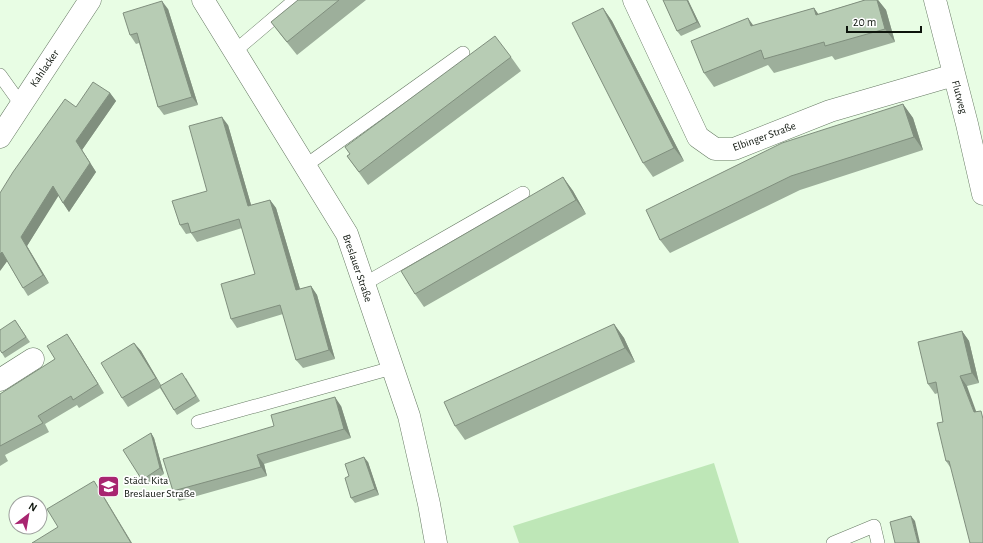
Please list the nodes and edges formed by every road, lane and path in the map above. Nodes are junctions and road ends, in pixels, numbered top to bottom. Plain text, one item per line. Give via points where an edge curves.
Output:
1 (90, 0) edge
2 (203, 0) edge
3 (295, 0) edge
4 (634, 0) edge
5 (935, 0) edge
6 (235, 51) junction
7 (462, 53) dead end
8 (0, 75) edge
9 (954, 75) junction
10 (20, 103) junction
11 (0, 137) edge
12 (305, 166) junction
13 (523, 193) dead end
14 (983, 194) edge
15 (364, 284) junction
16 (33, 359) dead end
17 (392, 368) junction
18 (0, 380) edge
19 (198, 422) dead end
20 (436, 543) edge
21 (833, 543) edge
22 (878, 543) edge

1 - 10 street, Kahlacker
2 - 6 street, Breslauer Straße
3 - 6 lane
4 - 9 street, Elbinger Straße via 698,137 715,149 734,149 830,111
5 - 9 street, Flutweg
6 - 12 street, Breslauer Straße
7 - 12 lane
8 - 10 lane
9 - 14 street, Flutweg
10 - 11 street, Kahlacker
12 - 15 street, Breslauer Straße via 347,234
13 - 15 lane
15 - 17 street, Breslauer Straße
16 - 18 street
17 - 19 lane
17 - 20 street, Breslauer Straße via 409,416
21 - 22 lane via 874,526

